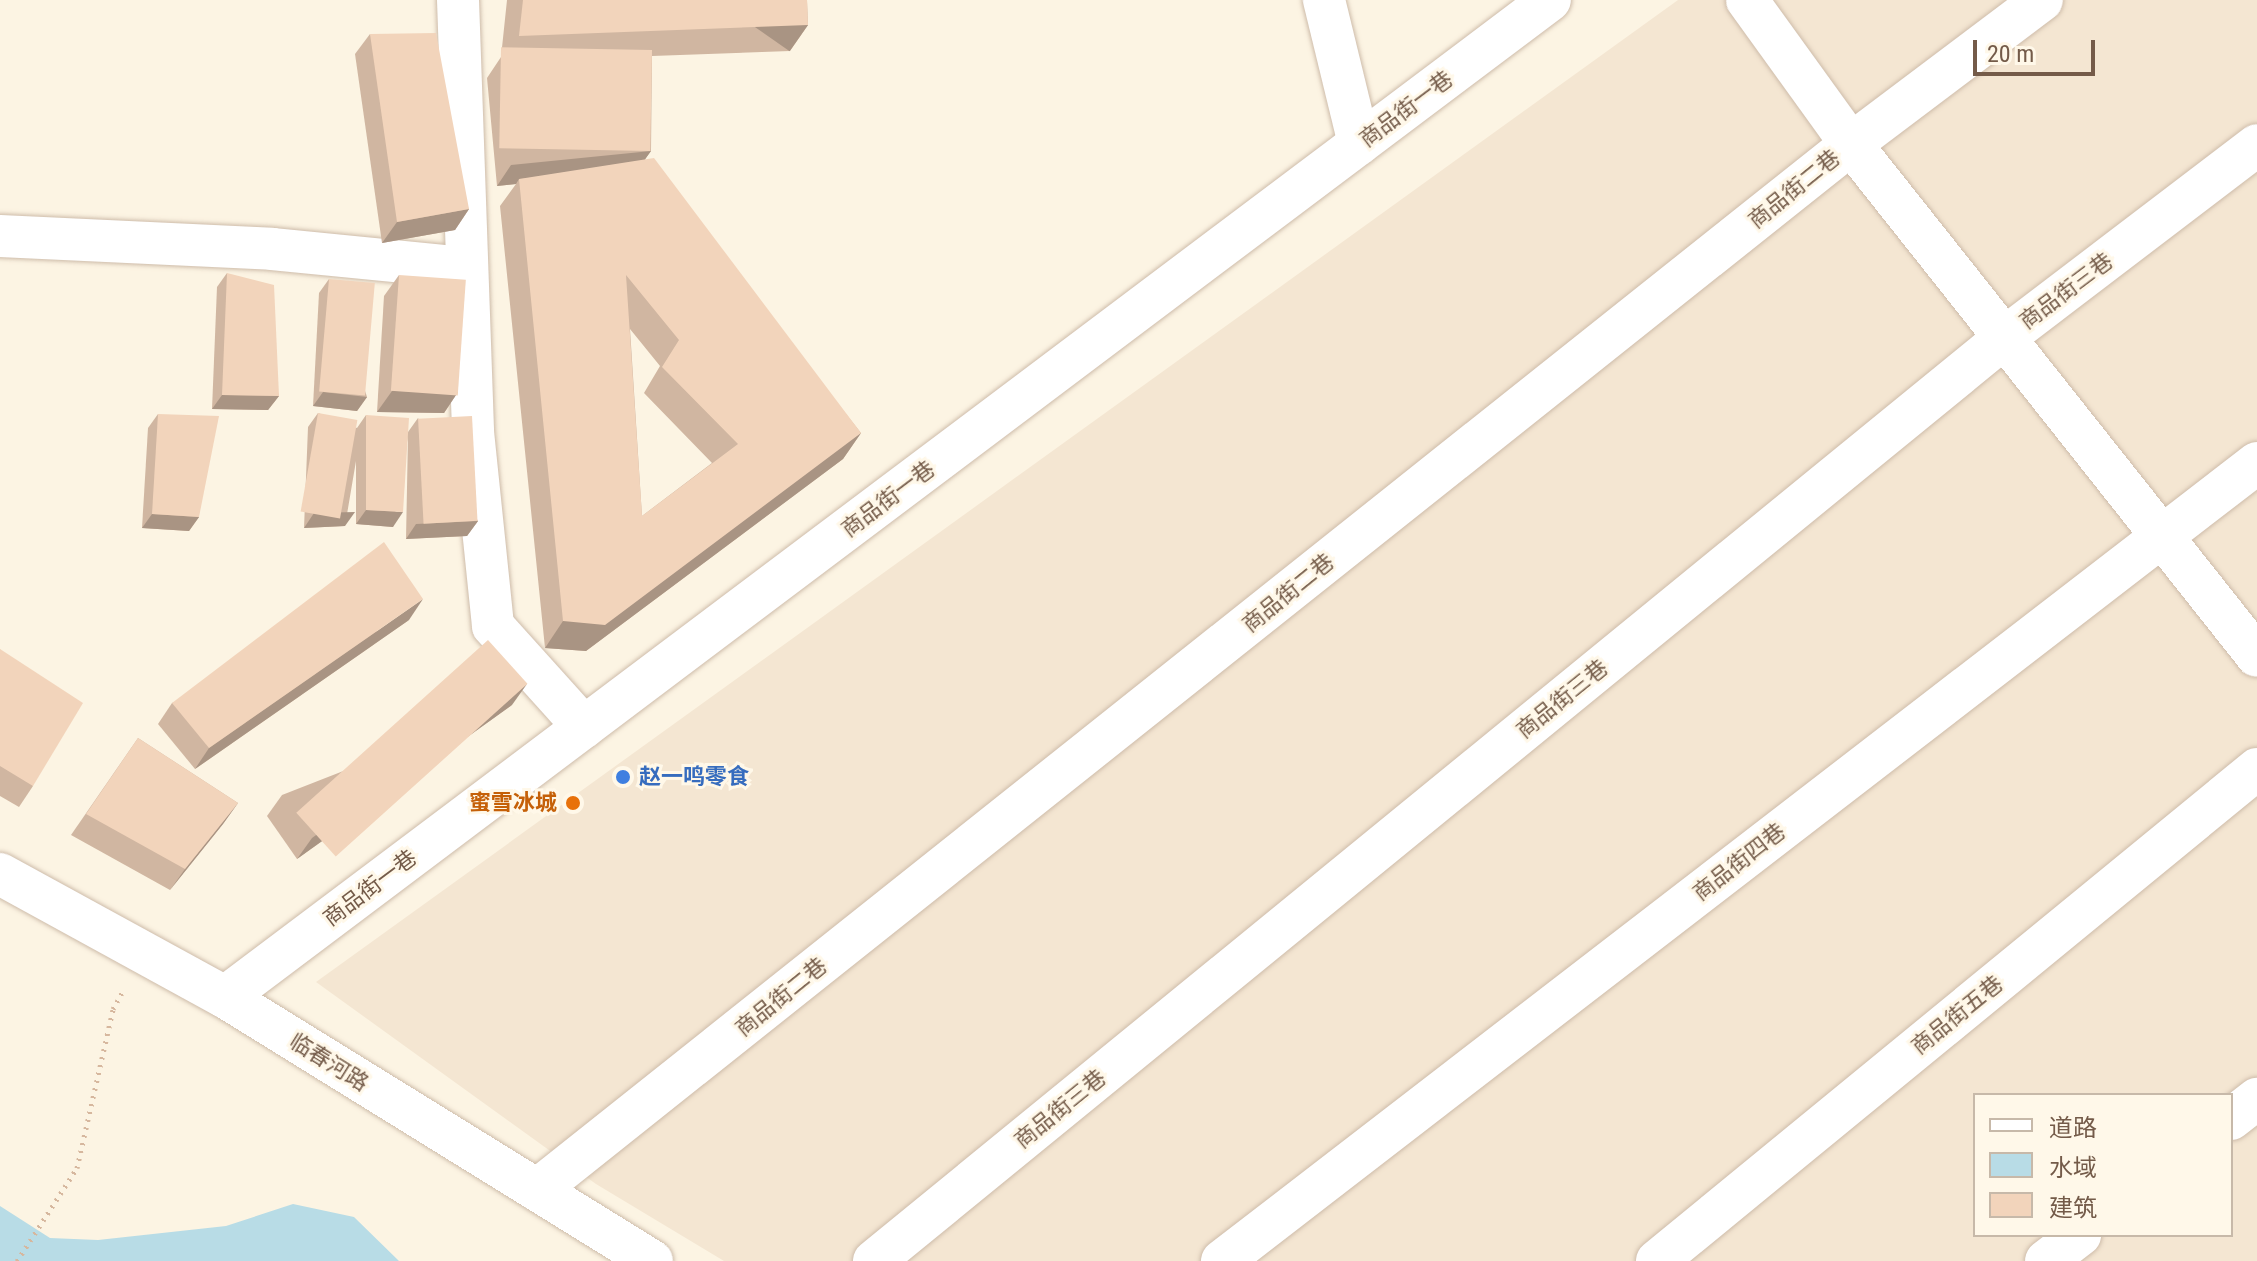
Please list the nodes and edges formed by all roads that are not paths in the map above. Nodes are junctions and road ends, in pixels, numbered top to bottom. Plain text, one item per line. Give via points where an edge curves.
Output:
1 (458, 0) edge
2 (1324, 0) edge
3 (1550, 0) edge
4 (1747, 0) edge
5 (2042, 0) edge
6 (1359, 144) junction
7 (1851, 144) junction
8 (2257, 145) edge
9 (0, 236) edge
10 (466, 268) junction
11 (2004, 338) junction
12 (2257, 463) edge
13 (2162, 536) junction
14 (2257, 656) edge
15 (584, 727) junction
16 (2257, 769) edge
17 (0, 874) edge
18 (225, 997) junction
19 (2257, 1099) edge
20 (2233, 1117) edge
21 (537, 1190) junction
22 (2077, 1237) edge
23 (652, 1261) edge
24 (874, 1261) edge
25 (1222, 1261) edge
26 (1657, 1261) edge
27 (2046, 1261) edge

1 - 10 street
2 - 6 street
3 - 6 street, 商品街一巷
4 - 7 street
5 - 7 street, 商品街二巷
6 - 15 street, 商品街一巷
7 - 11 street
7 - 21 street, 商品街二巷
8 - 11 street, 商品街三巷
9 - 10 street via 272,249
10 - 15 street via 473,432 493,626
11 - 13 street
11 - 24 street, 商品街三巷
12 - 13 street, 商品街四巷
13 - 14 street
13 - 25 street, 商品街四巷
15 - 18 street, 商品街一巷
16 - 26 street, 商品街五巷
17 - 18 street, 临春河路
18 - 21 street, 临春河路
19 - 20 street
21 - 23 street, 临春河路
22 - 27 street

